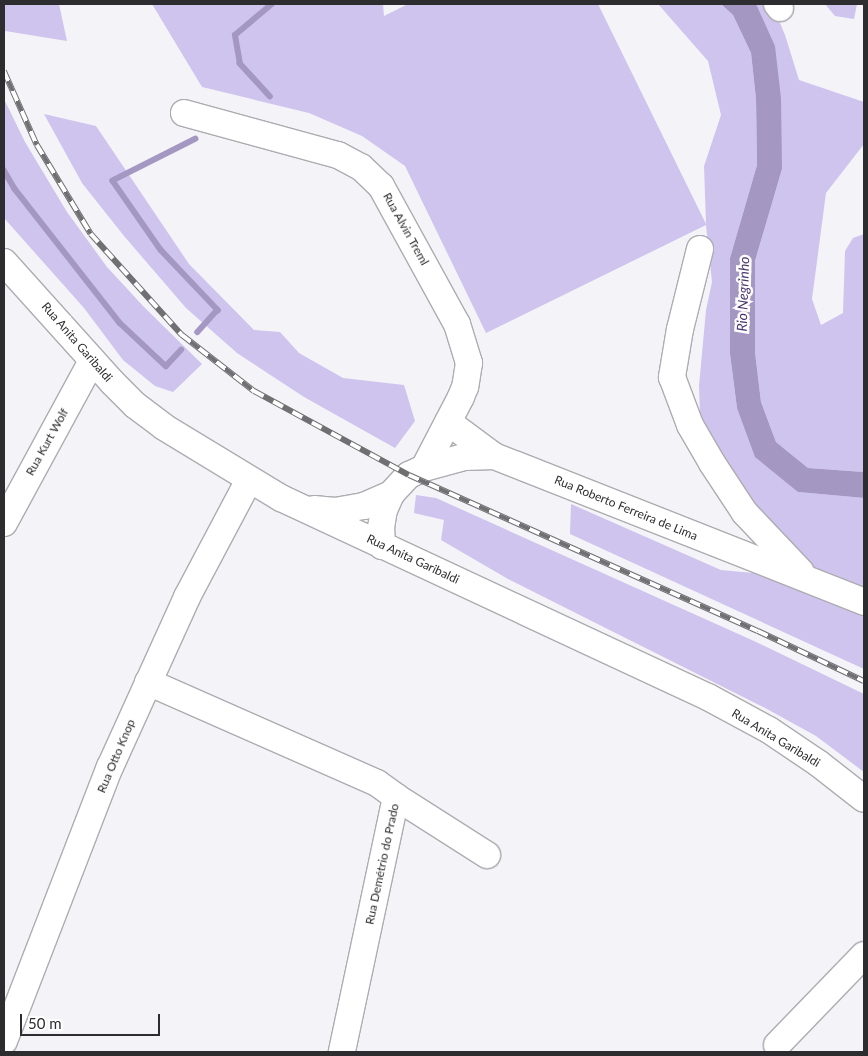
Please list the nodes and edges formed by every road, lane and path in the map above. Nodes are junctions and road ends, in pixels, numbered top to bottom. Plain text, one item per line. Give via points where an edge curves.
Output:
1 (184, 113) dead end
2 (700, 249) dead end
3 (4, 262) edge
4 (92, 361) junction
5 (448, 422) junction
6 (494, 456) junction
7 (424, 468) junction
8 (249, 480) junction
9 (391, 494) junction
10 (306, 509) junction
11 (4, 523) edge
12 (382, 546) junction
13 (808, 580) junction
14 (864, 602) edge
15 (148, 682) junction
16 (396, 797) junction
17 (864, 799) edge
18 (487, 855) dead end
19 (864, 955) edge
20 (4, 1041) edge
21 (777, 1045) dead end
22 (342, 1052) edge

1 - 5 street, Rua Alvin Treml via 338,155 361,167 381,186 462,336 469,363 465,387
2 - 13 street via 672,377 690,425 745,513
3 - 4 street, Rua Anita Garibaldi
4 - 8 street, Rua Anita Garibaldi via 135,404 164,427
4 - 11 street, Rua Kurt Wolf
5 - 6 street
5 - 7 street, Rua Alvin Treml
6 - 7 street, Rua Roberto Ferreira de Lima via 464,457
6 - 13 street, Rua Roberto Ferreira de Lima
7 - 9 street, Rua Roberto Ferreira de Lima via 409,475
8 - 10 street, Rua Anita Garibaldi
8 - 15 street, Rua Otto Knop via 187,597
9 - 10 street, Rua Roberto Ferreira de Lima via 364,506 335,511
9 - 12 street, Rua Roberto Ferreira de Lima via 384,510
10 - 12 street, Rua Anita Garibaldi
12 - 17 street, Rua Anita Garibaldi via 708,697 786,741
13 - 14 street, Rua Roberto Ferreira de Lima
15 - 16 street, Rua Demétrio do Prado via 377,783
15 - 20 street, Rua Otto Knop via 88,823
16 - 18 street
16 - 22 street, Rua Demétrio do Prado
19 - 21 street

